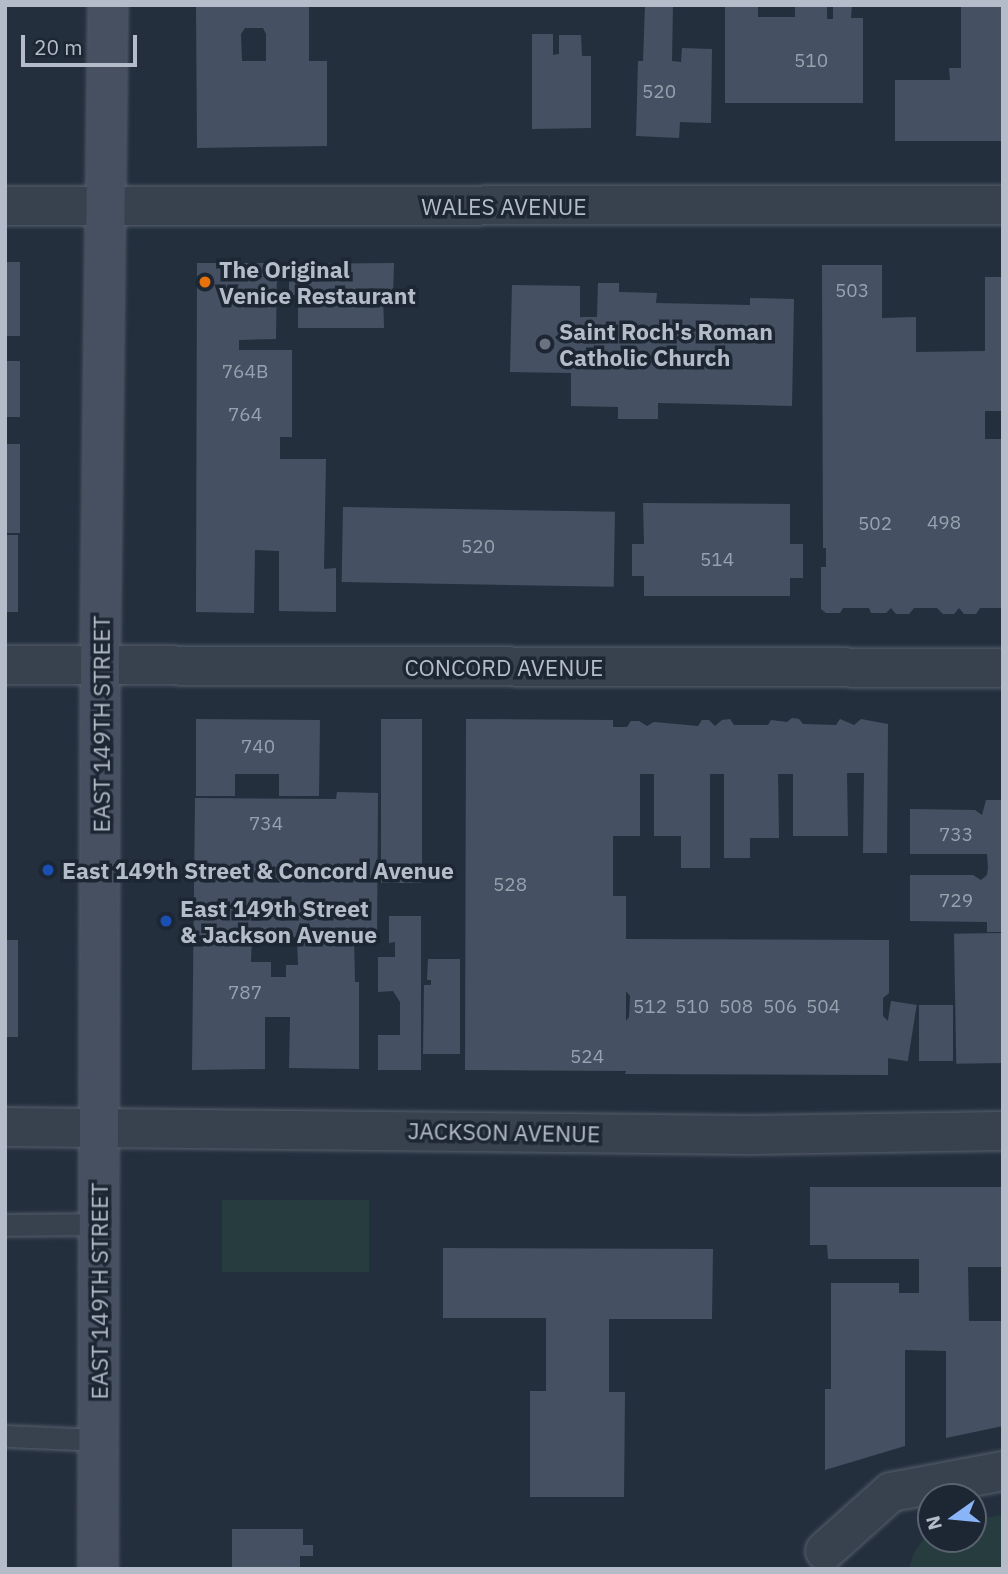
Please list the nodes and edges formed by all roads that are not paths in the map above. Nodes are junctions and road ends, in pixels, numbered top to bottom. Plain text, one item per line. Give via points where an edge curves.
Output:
1 (108, 5) edge
2 (1003, 205) edge
3 (5, 206) edge
4 (106, 207) junction
5 (5, 665) edge
6 (100, 666) junction
7 (1003, 668) edge
8 (5, 1127) edge
9 (99, 1128) junction
10 (1003, 1131) edge
11 (99, 1224) junction
12 (5, 1225) edge
13 (5, 1436) edge
14 (99, 1440) junction
15 (1003, 1471) edge
16 (825, 1551) dead end
17 (98, 1569) edge

1 - 4 main road, EAST 149TH STREET
2 - 4 street, WALES AVENUE
3 - 4 street, WALES AVENUE
4 - 6 main road, EAST 149TH STREET
5 - 6 street, CONCORD AVENUE
6 - 7 street, CONCORD AVENUE
6 - 9 main road, EAST 149TH STREET
8 - 9 street, JACKSON AVENUE
9 - 10 street, JACKSON AVENUE via 750,1135
9 - 11 main road, EAST 149TH STREET
11 - 12 lane
11 - 14 main road, EAST 149TH STREET
13 - 14 lane
14 - 17 main road, EAST 149TH STREET
15 - 16 street via 891,1492

